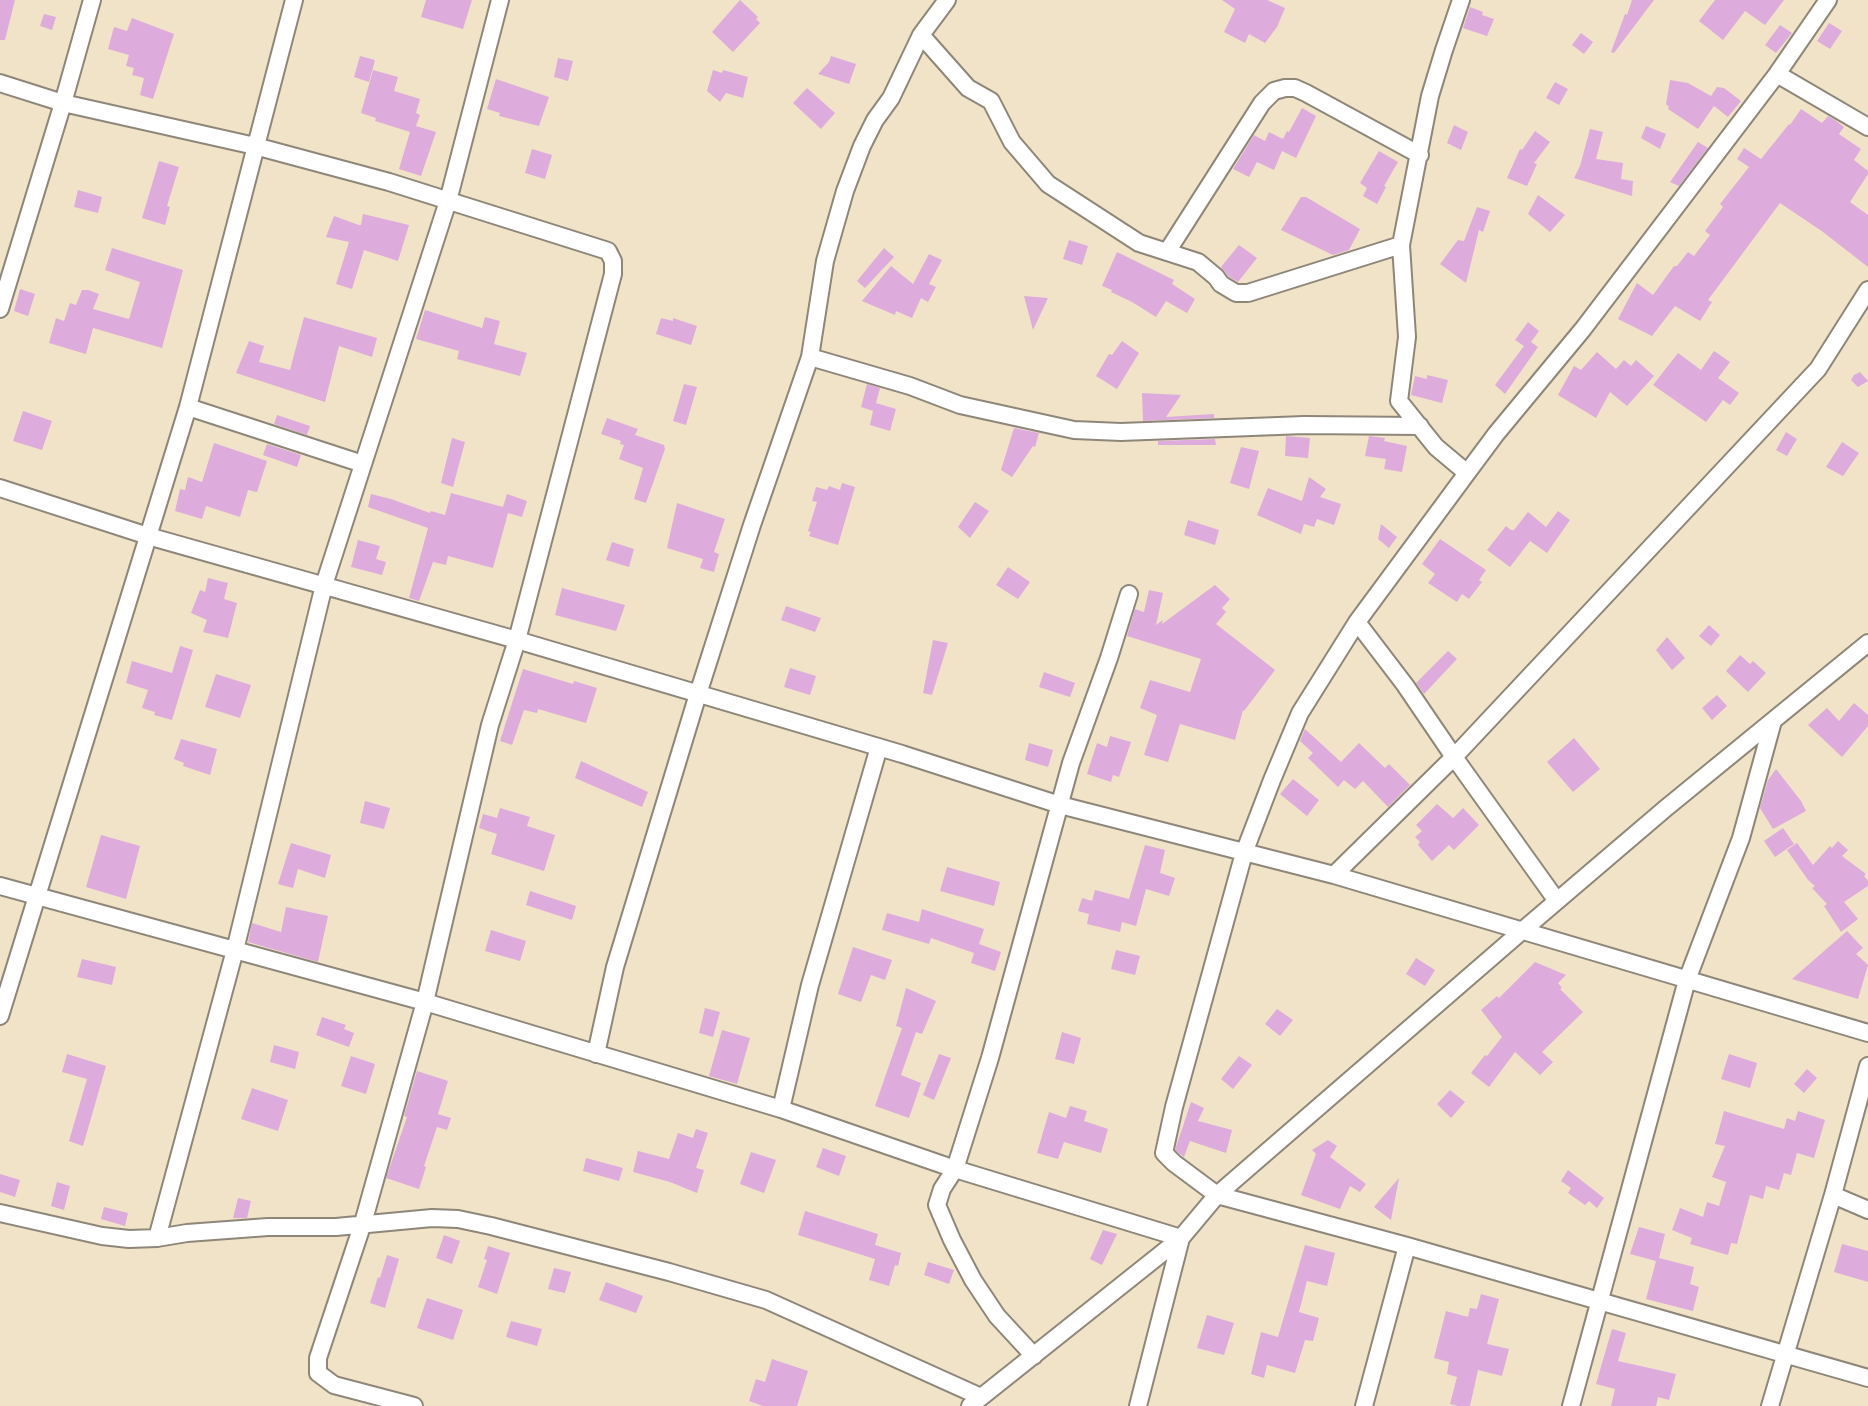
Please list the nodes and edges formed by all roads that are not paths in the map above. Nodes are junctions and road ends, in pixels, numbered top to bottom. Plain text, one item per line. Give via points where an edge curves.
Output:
1 (92, 0) edge
2 (294, 0) edge
3 (500, 0) edge
4 (947, 0) edge
5 (1461, 0) edge
6 (1828, 0) edge
7 (921, 35) junction
8 (1777, 74) junction
9 (0, 83) edge
10 (63, 103) junction
11 (1868, 127) edge
12 (255, 146) junction
13 (1420, 155) junction
14 (448, 201) junction
15 (1401, 245) junction
16 (1167, 252) junction
17 (1868, 290) edge
18 (0, 309) edge
19 (810, 357) junction
20 (188, 407) junction
21 (1420, 426) junction
22 (363, 464) junction
23 (1467, 473) junction
24 (0, 488) edge
25 (148, 536) junction
26 (324, 585) junction
27 (1129, 594) dead end
28 (1358, 622) junction
29 (517, 640) junction
30 (1868, 644) edge
31 (698, 694) junction
32 (1773, 721) junction
33 (879, 747) junction
34 (1454, 757) junction
35 (1060, 805) junction
36 (1244, 854) junction
37 (1334, 875) junction
38 (0, 886) edge
39 (38, 896) junction
40 (1557, 901) junction
41 (1523, 930) junction
42 (236, 950) junction
43 (1687, 980) junction
44 (425, 1002) junction
45 (0, 1016) edge
46 (1868, 1033) edge
47 (596, 1054) junction
48 (1868, 1066) edge
49 (781, 1109) junction
50 (955, 1169) junction
51 (1218, 1195) junction
52 (1833, 1196) junction
53 (1868, 1210) edge
54 (0, 1213) edge
55 (363, 1223) junction
56 (157, 1238) junction
57 (1181, 1238) junction
58 (1407, 1246) junction
59 (1598, 1302) junction
60 (1034, 1356) junction
61 (1784, 1356) junction
62 (1868, 1378) edge
63 (976, 1401) edge
64 (414, 1406) edge
65 (1138, 1406) edge
66 (1364, 1406) edge
67 (1571, 1406) edge
68 (1770, 1406) edge

1 - 10 street
2 - 12 street
3 - 14 street
4 - 7 street
5 - 13 street via 1430,96
6 - 8 street
7 - 16 street via 968,88 991,101 1012,141 1047,184 1139,243
7 - 19 street via 891,98 862,146 845,191 825,261
8 - 11 street
8 - 23 street via 1583,329
9 - 10 street
10 - 12 street
10 - 18 street
12 - 14 street
12 - 20 street
13 - 15 street
13 - 16 street via 1295,88 1274,91 1262,103
14 - 22 street
14 - 29 street via 608,251 613,261 613,274
15 - 16 street via 1236,293 1198,262
15 - 21 street via 1407,337 1398,401
17 - 34 street via 1818,369
19 - 21 street via 892,380 960,405 1074,430
19 - 31 street
20 - 22 street
20 - 25 street
21 - 23 street via 1436,447
22 - 26 street
23 - 28 street
24 - 25 street
25 - 26 street
25 - 39 street
26 - 29 street
26 - 42 street
27 - 35 street
28 - 34 street
28 - 36 street via 1300,713
29 - 31 street
29 - 44 street via 490,725
30 - 32 street
31 - 33 street
31 - 47 street via 615,967
32 - 40 street
32 - 43 street via 1741,838
33 - 35 street
33 - 49 street via 810,985
34 - 37 street
34 - 40 street
35 - 36 street
35 - 50 street
36 - 37 street
36 - 51 street via 1164,1143 1164,1153 1174,1163
37 - 41 street
38 - 39 street
39 - 42 street
39 - 45 street
40 - 41 street
41 - 43 street
41 - 51 street
42 - 44 street
42 - 56 street
43 - 46 street
43 - 59 street
44 - 47 street
44 - 55 street
47 - 49 street
48 - 52 street
49 - 50 street
50 - 57 street
50 - 60 street via 937,1205 973,1280 997,1316
51 - 57 street
51 - 58 street
52 - 53 street
52 - 61 street
54 - 56 street via 102,1236
55 - 56 street
55 - 63 street via 458,1219 710,1283 766,1300
55 - 64 street via 318,1358 318,1373 334,1385
57 - 60 street
57 - 65 street
58 - 59 street
58 - 66 street
59 - 61 street
59 - 67 street
60 - 63 street
61 - 62 street
61 - 68 street

